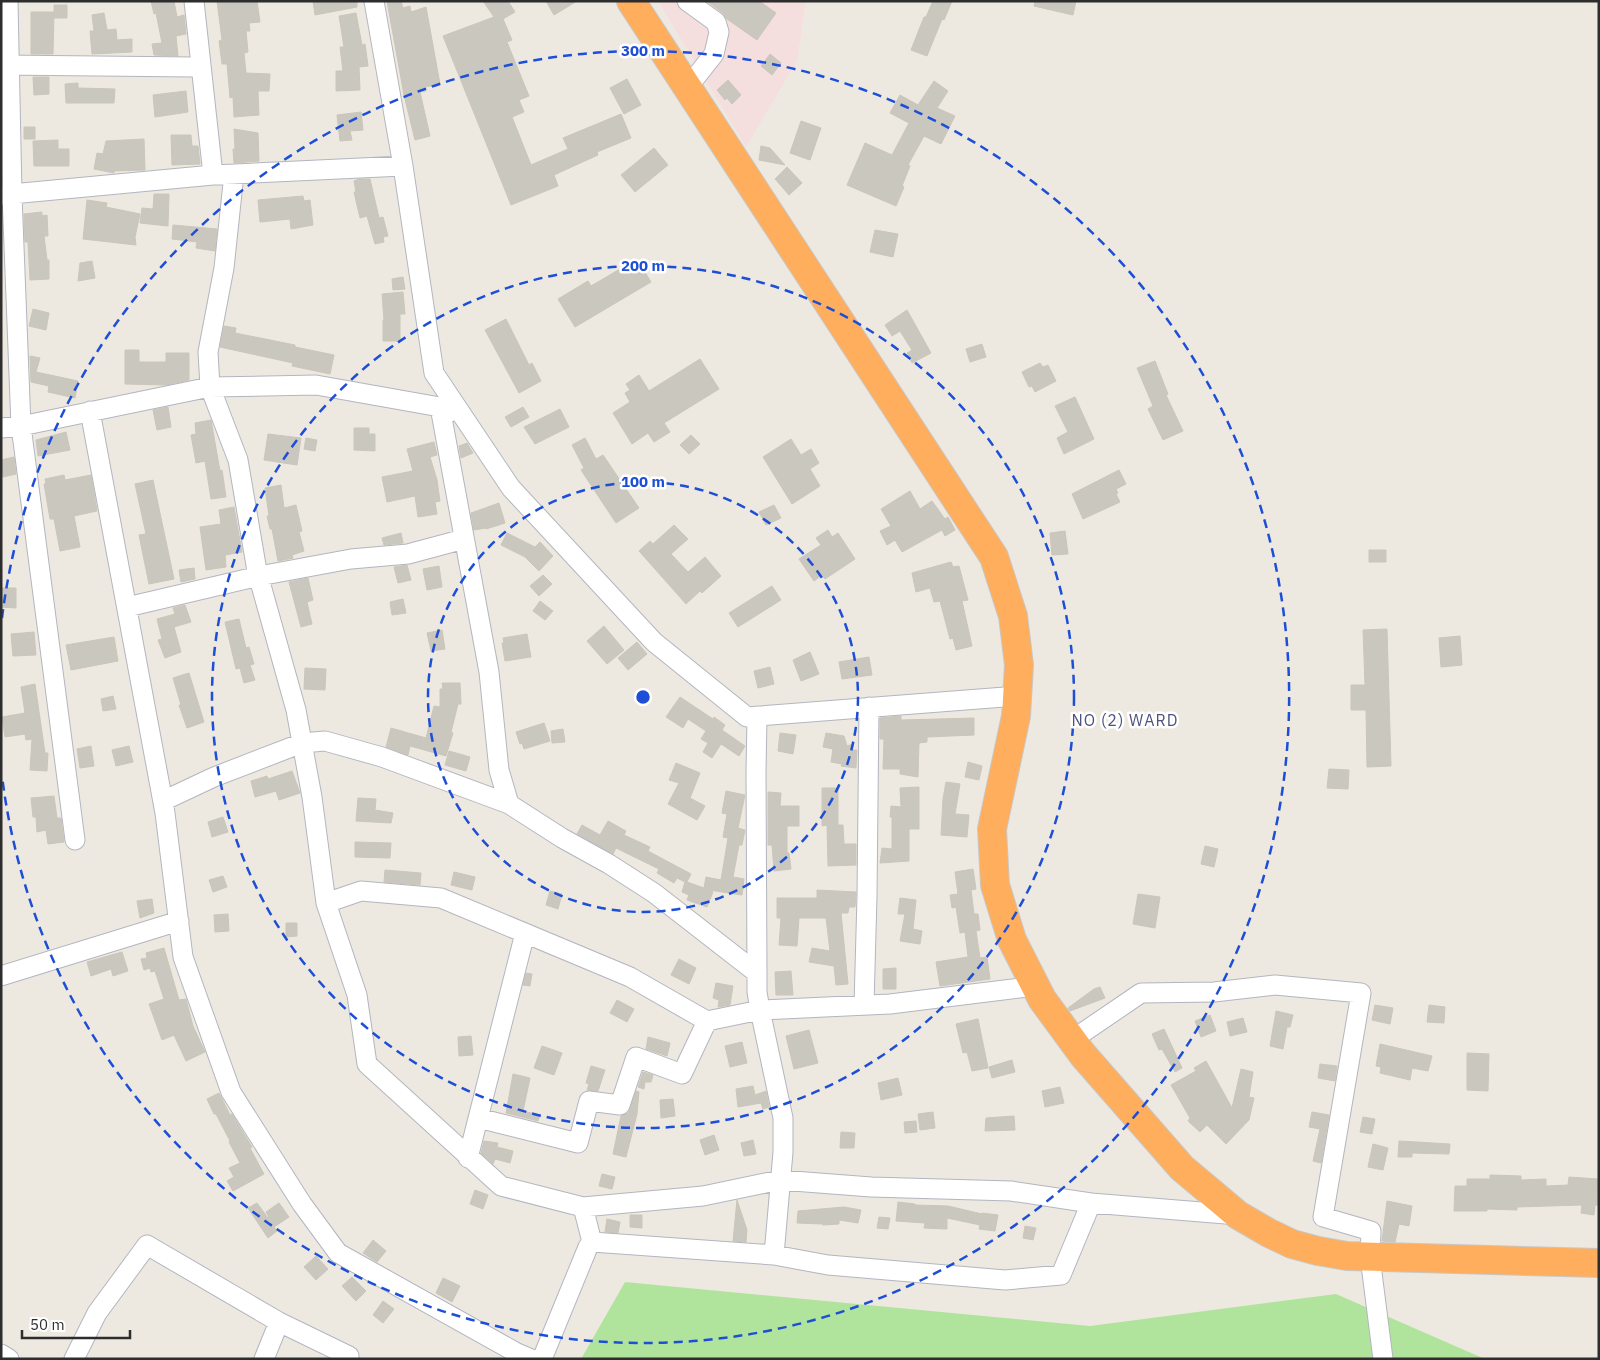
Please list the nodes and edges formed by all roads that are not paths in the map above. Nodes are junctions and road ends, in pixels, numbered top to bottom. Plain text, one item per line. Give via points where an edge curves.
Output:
1 (8, 1) edge
2 (194, 1) edge
3 (374, 1) edge
4 (687, 1) edge
5 (632, 2) edge
6 (6, 65) edge
7 (193, 67) dead end
8 (688, 88) junction
9 (403, 166) junction
10 (234, 174) junction
11 (213, 175) junction
12 (7, 195) edge
13 (210, 387) junction
14 (440, 407) junction
15 (90, 412) junction
16 (464, 418) junction
17 (21, 426) junction
18 (1, 428) edge
19 (464, 539) junction
20 (259, 576) junction
21 (127, 607) junction
22 (1018, 696) junction
23 (869, 707) junction
24 (757, 716) junction
25 (302, 743) junction
26 (162, 801) junction
27 (509, 804) junction
28 (75, 840) dead end
29 (326, 903) junction
30 (179, 921) junction
31 (525, 933) junction
32 (757, 972) junction
33 (1, 976) edge
34 (1036, 986) junction
35 (864, 1005) junction
36 (760, 1010) junction
37 (707, 1021) junction
38 (1072, 1040) junction
39 (478, 1118) junction
40 (468, 1158) junction
41 (780, 1180) junction
42 (1091, 1203) junction
43 (583, 1207) junction
44 (1238, 1215) junction
45 (592, 1242) junction
46 (774, 1255) junction
47 (1370, 1257) junction
48 (1599, 1263) edge
49 (279, 1322) junction
50 (1, 1354) edge
51 (9, 1359) edge
52 (74, 1359) edge
53 (264, 1359) edge
54 (348, 1359) edge
55 (531, 1359) edge
56 (542, 1359) edge
57 (1383, 1359) edge

1 - 6 street
2 - 11 street
3 - 9 street
4 - 8 street via 716,22 719,32 714,54
5 - 8 highway
6 - 7 street
6 - 12 street
8 - 22 highway via 994,557 1013,616 1019,665
9 - 10 street
9 - 16 street via 434,373
10 - 11 street
10 - 13 street via 224,268 208,352
11 - 12 street
12 - 17 street
13 - 14 street via 316,385
13 - 15 street
13 - 20 street via 238,460
14 - 16 street
14 - 19 street
15 - 17 street
15 - 21 street
16 - 24 street via 511,488 654,642 747,717
17 - 18 street
17 - 28 street
19 - 20 street via 408,554 351,559
19 - 27 street via 489,672 499,770
20 - 21 street
20 - 25 street
21 - 26 street
22 - 23 street
22 - 34 highway via 992,829 995,885 1012,940
23 - 24 street
23 - 35 street
24 - 32 street
25 - 26 street
25 - 27 street via 325,741 363,752
25 - 29 street
26 - 30 street
27 - 32 street via 654,893
29 - 31 street via 361,891 441,898
29 - 40 street via 356,995 367,1064
30 - 33 street
30 - 55 street via 184,957 231,1092 302,1204 338,1253
31 - 37 street via 630,977
31 - 39 street
32 - 36 street
34 - 35 street
34 - 38 highway
35 - 36 street
36 - 37 street
36 - 41 street via 784,1118
37 - 39 street via 682,1074 636,1057 620,1105 589,1100 578,1143
38 - 44 highway via 1182,1168
38 - 47 street via 1141,993 1214,992 1275,985 1361,993 1323,1217 1370,1230
39 - 40 street
40 - 43 street via 501,1186
41 - 42 street via 871,1187 1011,1191
41 - 43 street via 703,1196
41 - 46 street
42 - 44 street
42 - 46 street via 1061,1275 1005,1280 828,1265
43 - 45 street
44 - 47 highway via 1292,1244 1347,1256
45 - 46 street
45 - 56 street
47 - 48 highway
47 - 57 street
49 - 52 street via 147,1245 97,1313
49 - 53 street
49 - 54 street via 349,1356
50 - 51 street

